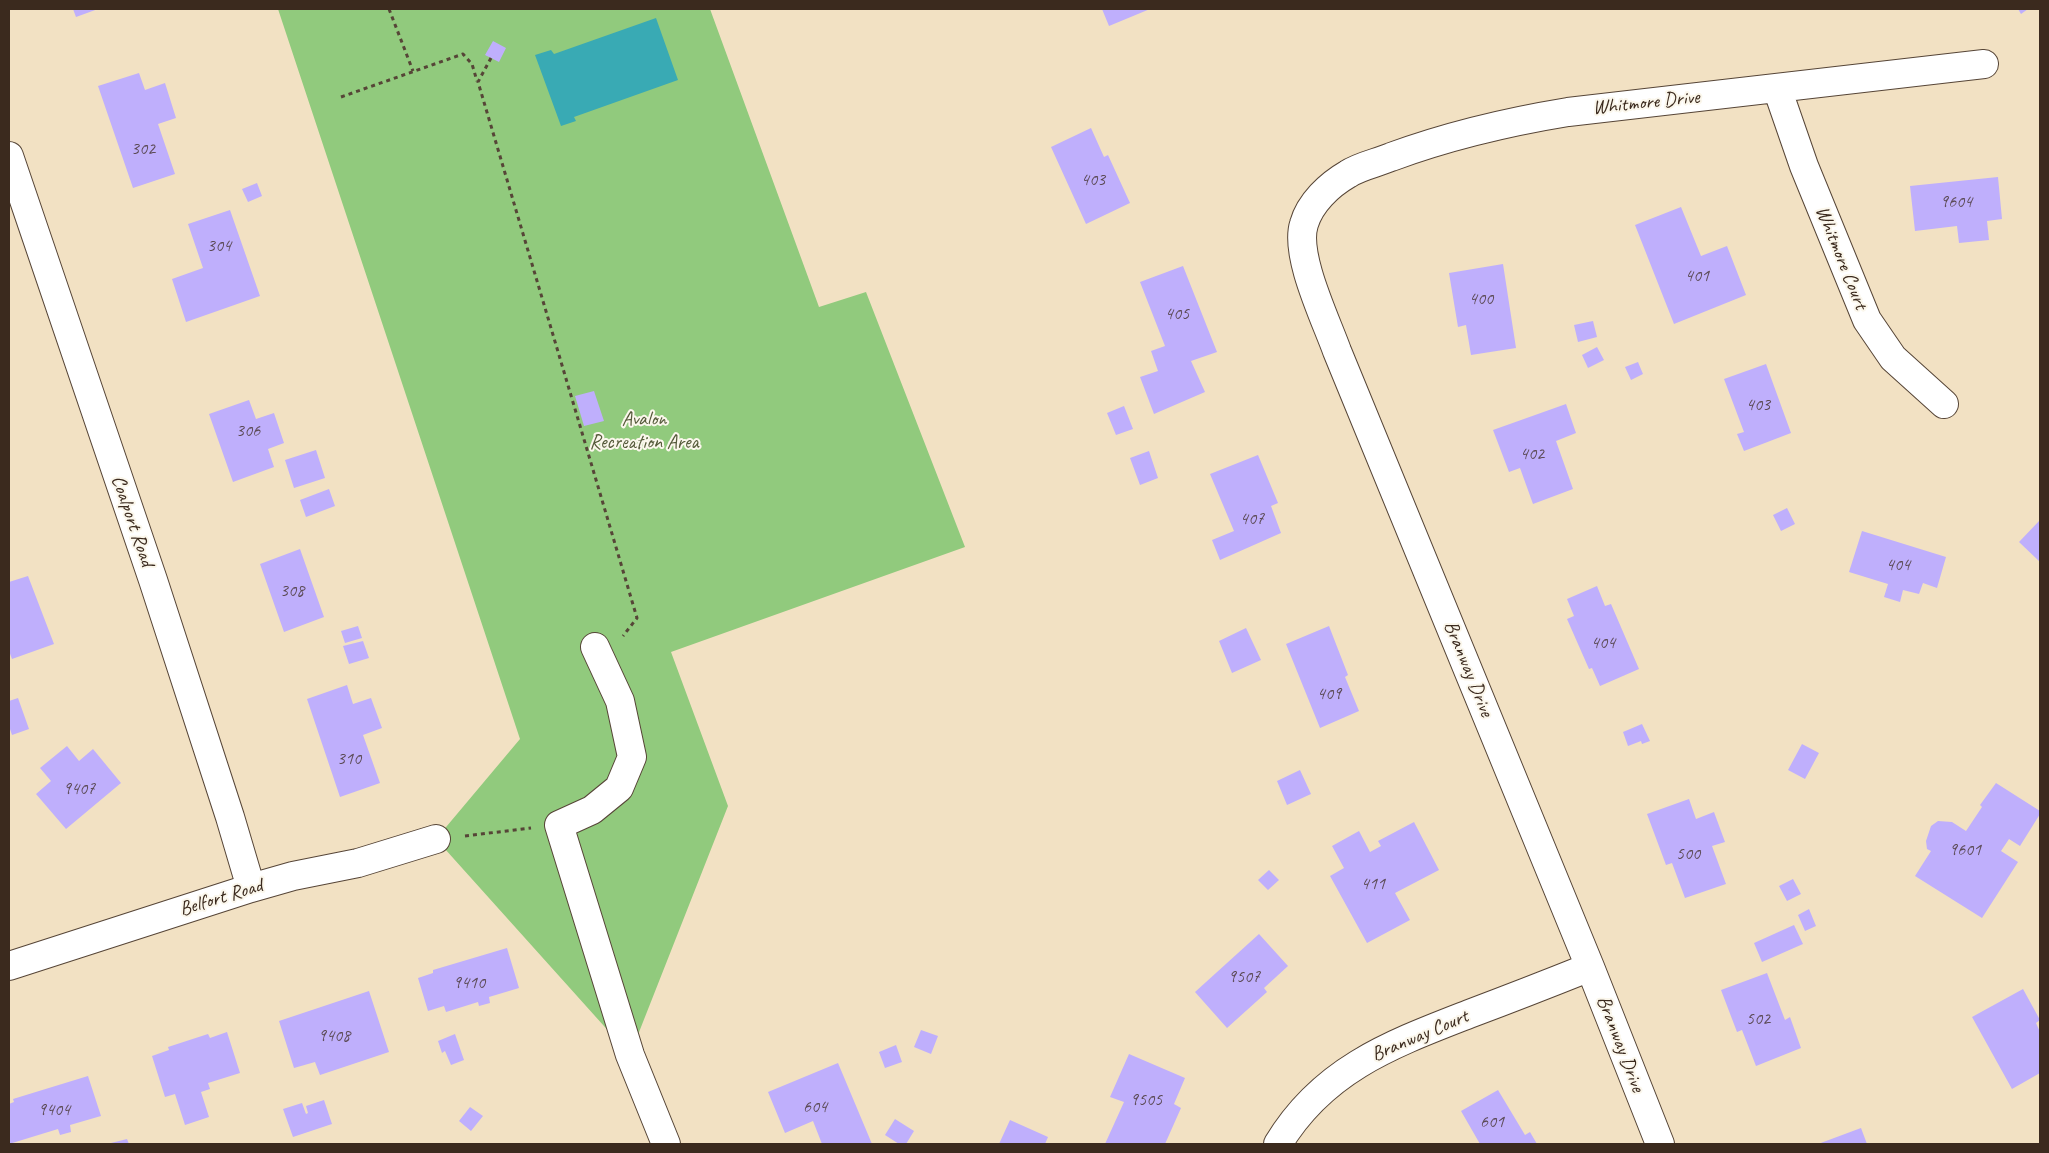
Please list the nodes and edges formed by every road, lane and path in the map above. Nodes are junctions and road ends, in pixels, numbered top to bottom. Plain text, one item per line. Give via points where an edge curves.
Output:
1 (389, 9) edge
2 (491, 58) dead end
3 (1984, 64) dead end
4 (413, 71) junction
5 (478, 82) junction
6 (1777, 88) junction
7 (341, 97) dead end
8 (9, 156) edge
9 (1322, 194) joint
10 (1944, 404) dead end
11 (607, 644) joint
12 (559, 825) junction
13 (436, 839) joint
14 (251, 888) junction
15 (9, 966) edge
16 (1590, 967) junction
17 (666, 1144) edge
18 (1278, 1144) edge
19 (1660, 1144) edge

1 - 4 path
2 - 5 path
3 - 6 street, Whitmore Drive
4 - 5 path via 463,54 472,64
4 - 7 path
5 - 11 path via 637,618
6 - 9 street, Whitmore Drive via 1516,120 1427,144 1348,173
6 - 10 street, Whitmore Court via 1804,166 1866,320 1893,358
8 - 14 street, Coalport Road via 156,590
9 - 16 street, Branway Drive via 1312,205 1303,225 1301,252 1338,351
11 - 12 street via 632,757 619,788 592,810
12 - 13 path
12 - 17 street via 630,1055
13 - 14 street, Belfort Road via 358,863
14 - 15 street, Belfort Road
16 - 18 street, Branway Court via 1390,1045 1361,1061 1326,1087 1291,1124
16 - 19 street, Branway Drive

